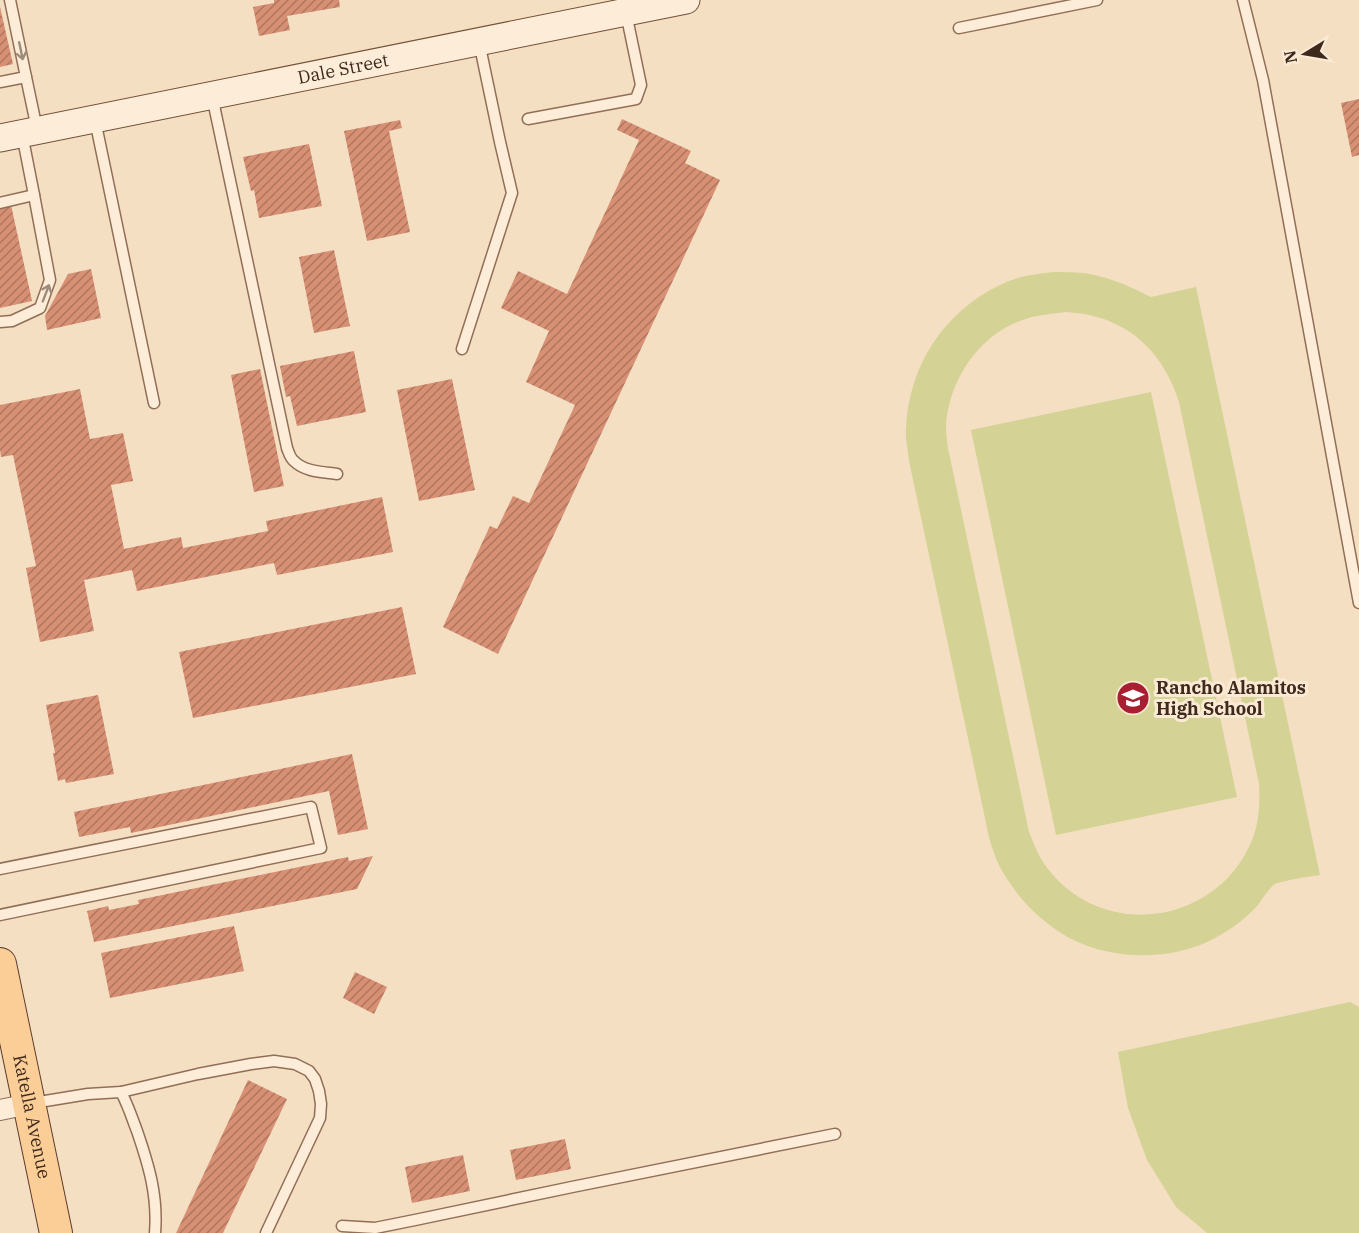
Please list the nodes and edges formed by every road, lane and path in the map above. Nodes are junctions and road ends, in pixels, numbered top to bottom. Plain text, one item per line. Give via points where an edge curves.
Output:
1 (10, 0) edge
2 (687, 0) edge
3 (1097, 0) edge
4 (1243, 0) edge
5 (626, 12) junction
6 (959, 28) dead end
7 (479, 42) junction
8 (26, 77) junction
9 (0, 82) edge
10 (212, 96) junction
11 (94, 119) junction
12 (528, 119) dead end
13 (20, 134) edge
14 (34, 195) junction
15 (0, 203) edge
16 (0, 322) edge
17 (462, 349) dead end
18 (154, 403) dead end
19 (337, 474) dead end
20 (1359, 603) edge
21 (0, 869) edge
22 (0, 915) edge
23 (0, 964) edge
24 (121, 1092) junction
25 (15, 1107) edge
26 (835, 1134) dead end
27 (342, 1226) dead end
28 (56, 1233) edge
29 (155, 1233) edge
30 (266, 1233) edge

1 -> 8 lane
2 - 5 street, Dale Street
3 - 6 lane
4 - 20 lane via 1265,92
5 - 7 street, Dale Street
5 - 12 lane via 641,85 636,99
7 - 10 street, Dale Street
7 - 17 lane via 512,193
8 - 9 lane
8 - 13 lane
10 - 11 street, Dale Street
10 - 19 lane via 287,448 292,460 300,465
11 - 13 street, Dale Street
11 - 18 lane
13 - 14 lane
14 - 15 lane
16 -> 14 lane via 12,321 40,308 50,280
21 - 22 lane via 311,807 321,848
23 - 25 main road, Katella Avenue
24 - 25 lane
24 - 29 lane via 154,1187
24 - 30 lane via 262,1062 295,1064 309,1071 319,1091 320,1118
25 - 28 main road, Katella Avenue
26 - 27 lane via 375,1228

